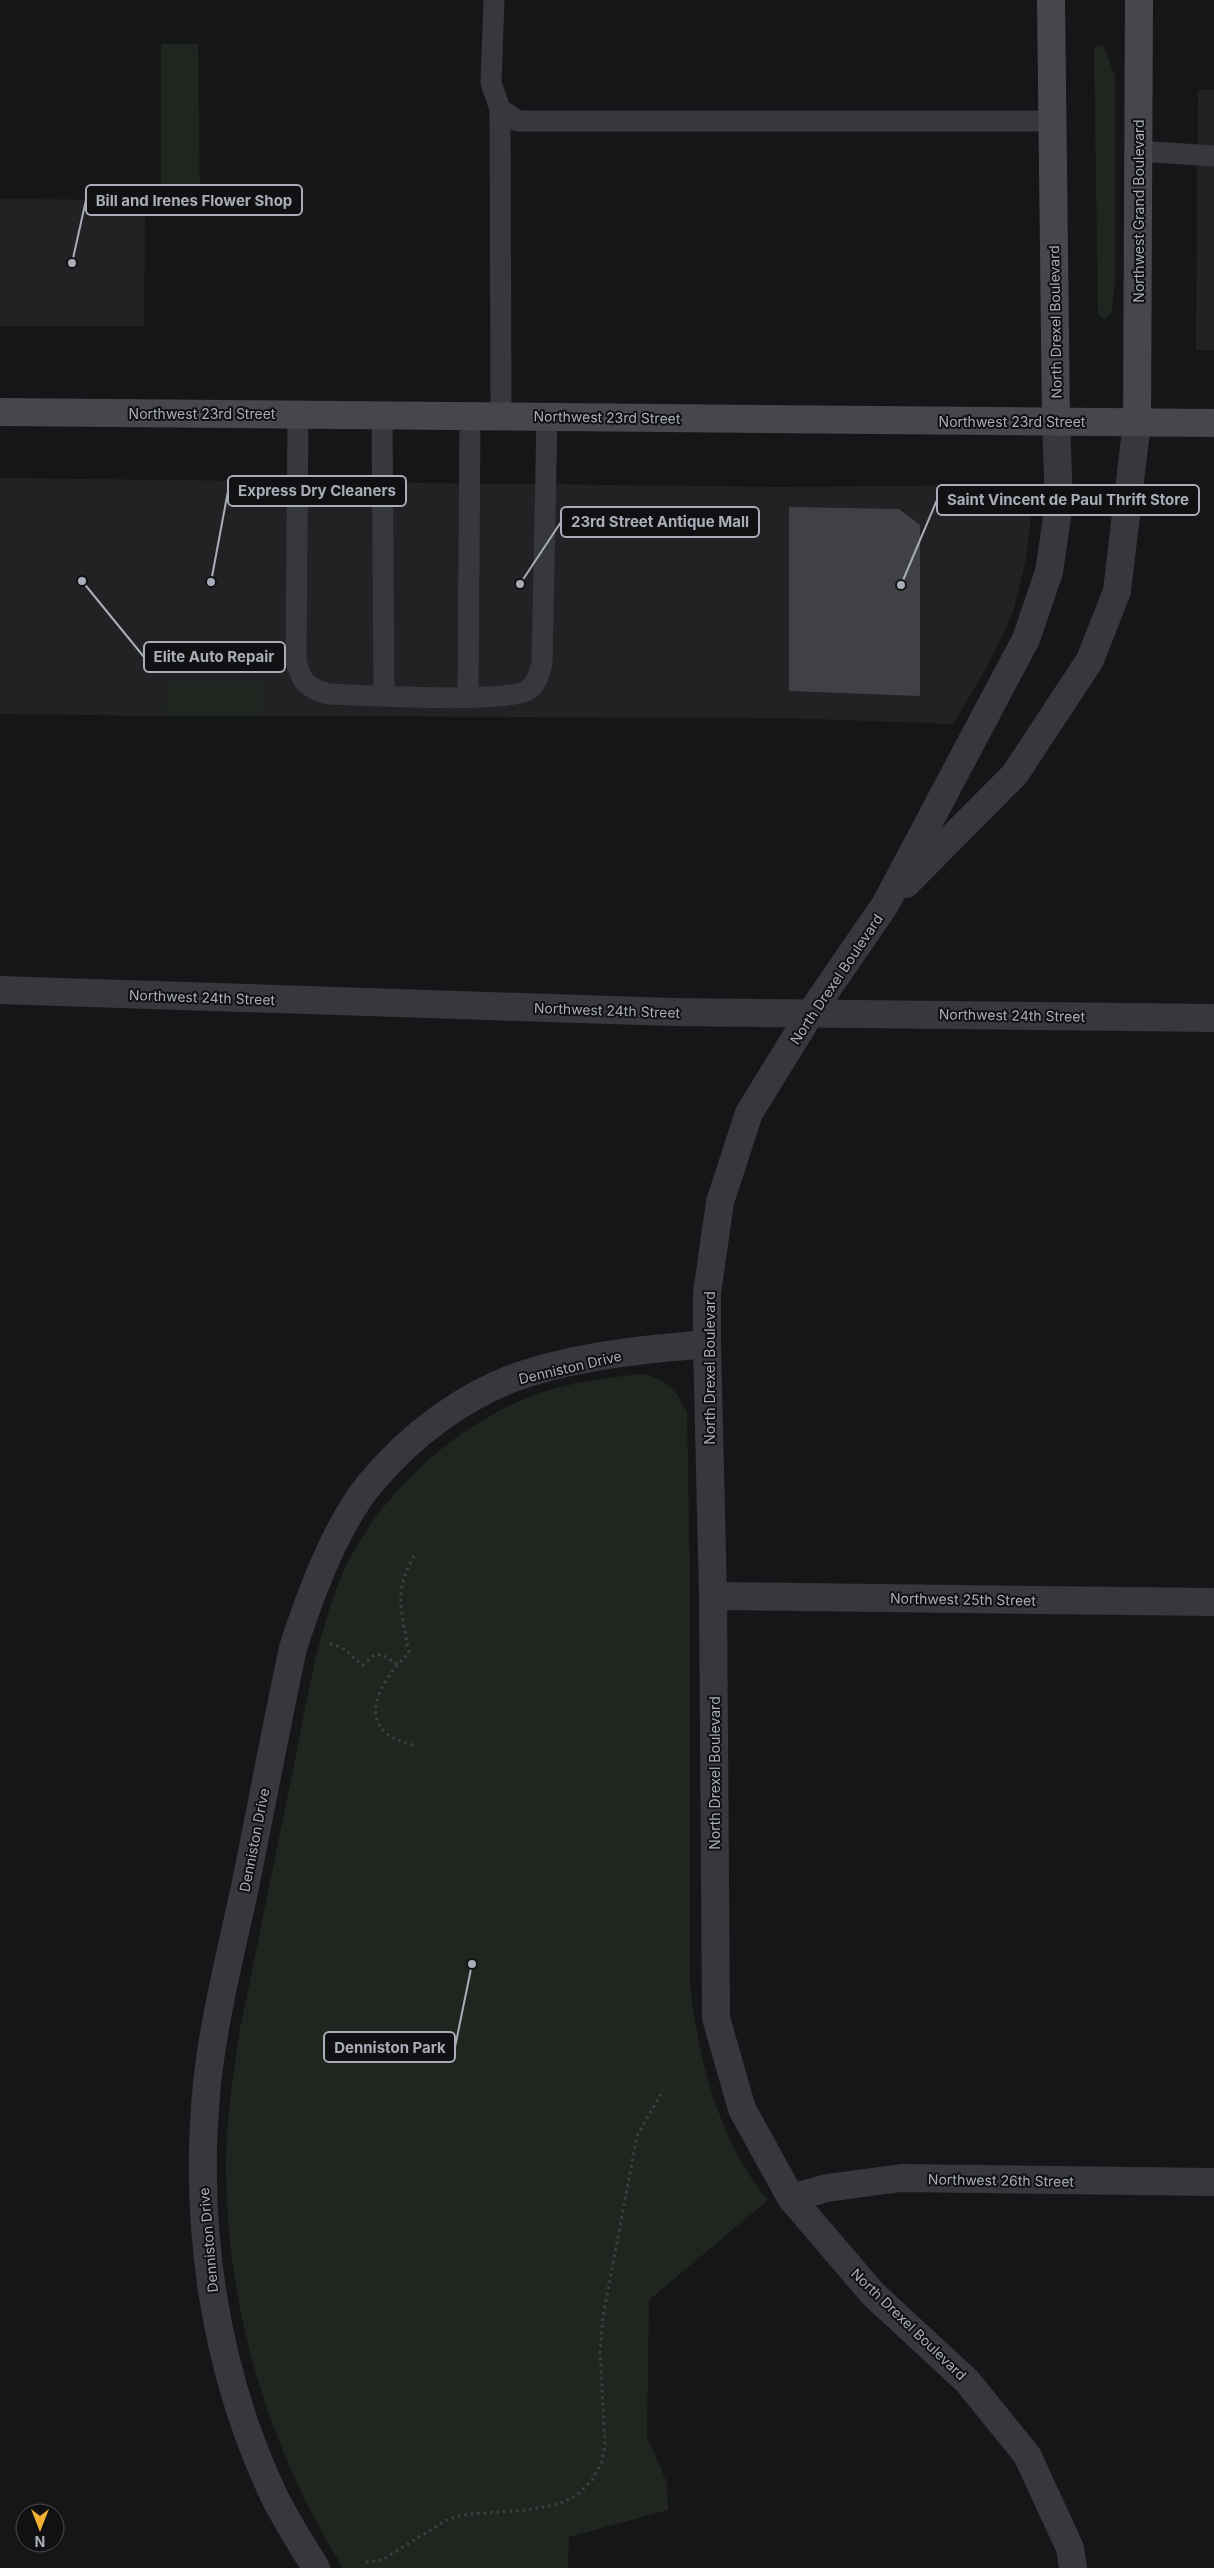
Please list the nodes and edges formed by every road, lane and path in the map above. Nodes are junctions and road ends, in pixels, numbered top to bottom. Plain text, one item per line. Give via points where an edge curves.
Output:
1 (494, 0) edge
2 (1051, 0) edge
3 (1133, 0) edge
4 (1139, 0) edge
5 (500, 109) junction
6 (1053, 121) junction
7 (1138, 151) junction
8 (1214, 156) edge
9 (0, 412) edge
10 (298, 414) junction
11 (382, 414) junction
12 (470, 416) junction
13 (501, 416) junction
14 (547, 417) junction
15 (1056, 421) junction
16 (1137, 422) junction
17 (1214, 423) edge
18 (384, 695) junction
19 (468, 697) junction
20 (885, 905) junction
21 (0, 990) edge
22 (810, 1014) junction
23 (1214, 1018) edge
24 (707, 1344) junction
25 (416, 1553) dead end
26 (713, 1596) junction
27 (1214, 1602) edge
28 (293, 1648) junction
29 (397, 1664) junction
30 (412, 1745) dead end
31 (663, 2090) dead end
32 (1214, 2182) edge
33 (791, 2198) junction
34 (366, 2562) dead end
35 (316, 2568) edge
36 (1073, 2568) edge

1 - 5 lane via 492,83
2 - 6 main road, North Drexel Boulevard
3 - 4 street
4 - 7 main road, Northwest Grand Boulevard
5 - 6 lane via 518,121
5 - 13 lane
6 - 15 main road, North Drexel Boulevard
7 - 8 lane
7 - 16 main road, Northwest Grand Boulevard
9 - 10 main road, Northwest 23rd Street
10 - 11 main road, Northwest 23rd Street
10 - 18 lane via 296,661 301,680 313,690 328,694
11 - 12 main road, Northwest 23rd Street
11 - 18 lane
12 - 13 main road, Northwest 23rd Street
12 - 19 lane
13 - 14 main road, Northwest 23rd Street
14 - 15 main road, Northwest 23rd Street
14 - 19 lane via 542,664 538,678 528,690 508,696
15 - 16 main road, Northwest 23rd Street
15 - 20 street, North Drexel Boulevard via 1059,504 1049,572 1026,639
16 - 17 main road, Northwest 23rd Street
16 - 20 street, North Drexel Boulevard via 1117,591 1090,660 1015,774
18 - 19 lane
20 - 22 street, North Drexel Boulevard
21 - 22 street, Northwest 24th Street
22 - 23 street, Northwest 24th Street
22 - 24 street, North Drexel Boulevard via 749,1113 720,1202 707,1294
24 - 26 street, North Drexel Boulevard
24 - 28 street, Denniston Drive via 615,1355 528,1373 491,1388 432,1425 404,1448 369,1485 350,1514 305,1610
25 - 29 path via 405,1571 399,1592 409,1653
26 - 27 street, Northwest 25th Street
26 - 33 street, North Drexel Boulevard via 716,2018 742,2109
28 - 29 path via 321,1643 345,1647 354,1659 363,1664 381,1654
28 - 35 street, Denniston Drive via 211,2051 204,2121 202,2192 213,2298 227,2366 244,2422 275,2498
29 - 30 path via 380,1688 377,1721 386,1735
31 - 34 path via 637,2136 603,2317 600,2352 605,2444 602,2461 593,2480 577,2495 559,2504 448,2519 382,2560
32 - 33 street, Northwest 26th Street via 901,2178 827,2188
33 - 36 street, North Drexel Boulevard via 873,2294 968,2381 1027,2455 1070,2548

